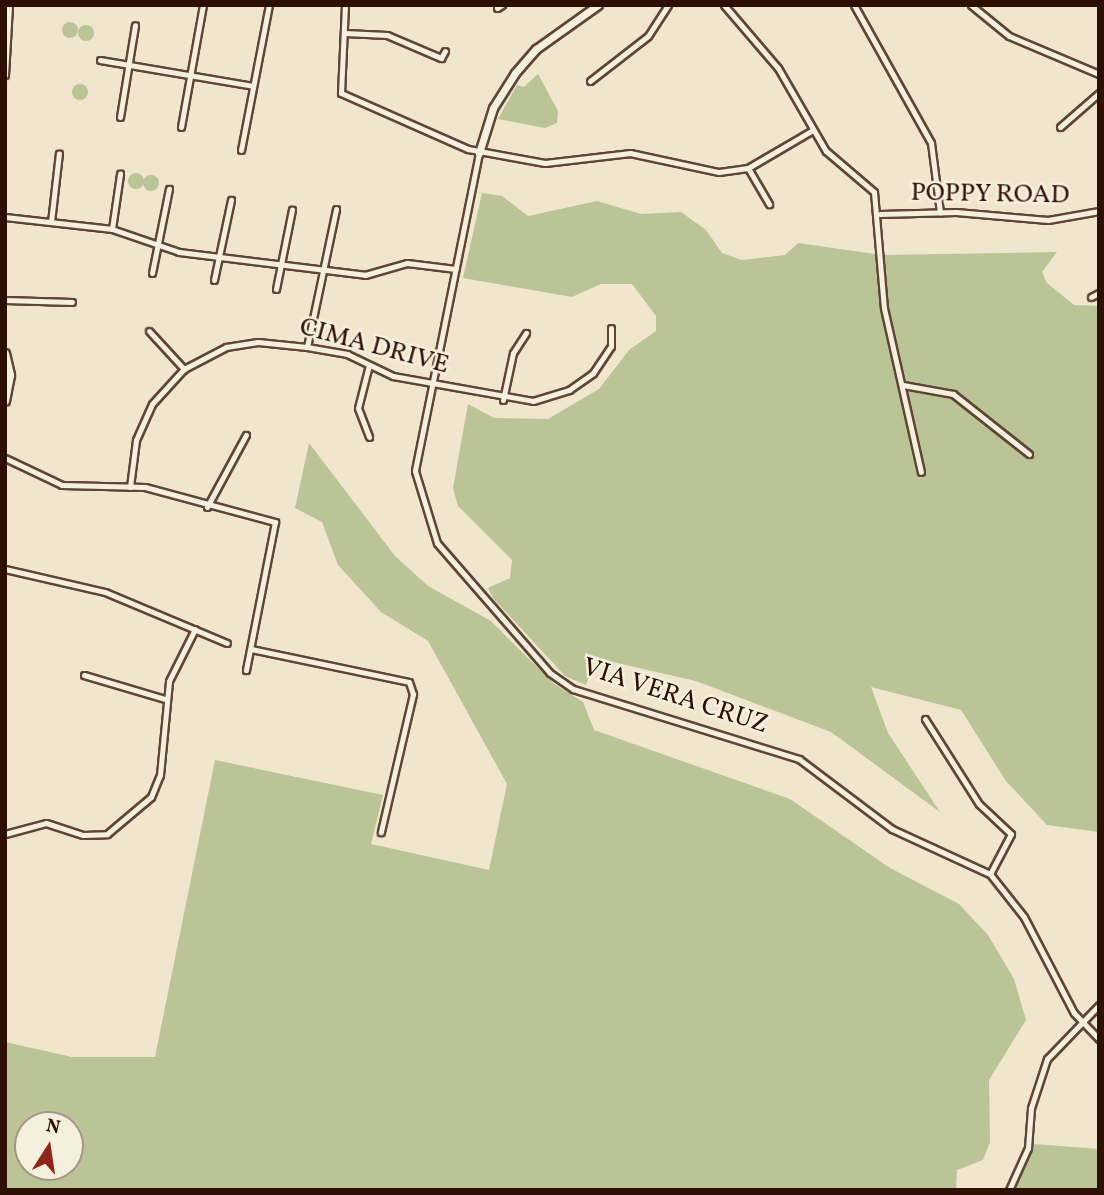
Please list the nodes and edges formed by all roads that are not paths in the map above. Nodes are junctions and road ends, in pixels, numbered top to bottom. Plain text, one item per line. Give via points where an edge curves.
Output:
1 (9, 5) edge
2 (203, 5) edge
3 (269, 5) edge
4 (345, 5) edge
5 (598, 5) edge
6 (668, 5) edge
7 (724, 5) edge
8 (854, 5) edge
9 (971, 5) edge
10 (135, 25) dead end
11 (345, 33) junction
12 (444, 51) dead end
13 (100, 60) dead end
14 (129, 65) junction
15 (190, 73) junction
16 (1099, 74) edge
17 (5, 75) edge
18 (590, 81) dead end
19 (253, 86) junction
20 (1099, 93) edge
21 (120, 117) dead end
22 (181, 127) dead end
23 (1060, 127) dead end
24 (811, 131) junction
25 (241, 150) dead end
26 (59, 153) dead end
27 (480, 153) junction
28 (748, 168) junction
29 (120, 174) dead end
30 (169, 189) dead end
31 (231, 200) dead end
32 (769, 204) dead end
33 (336, 209) dead end
34 (292, 210) dead end
35 (1099, 211) edge
36 (940, 212) junction
37 (880, 214) junction
38 (5, 218) edge
39 (51, 222) junction
40 (113, 229) junction
41 (157, 245) junction
42 (219, 256) junction
43 (281, 262) junction
44 (323, 267) junction
45 (456, 270) junction
46 (152, 273) dead end
47 (214, 281) dead end
48 (276, 289) dead end
49 (1099, 293) edge
50 (1091, 297) dead end
51 (5, 300) edge
52 (72, 302) dead end
53 (611, 328) dead end
54 (149, 331) dead end
55 (526, 333) dead end
56 (307, 347) junction
57 (5, 353) edge
58 (369, 365) junction
59 (184, 369) junction
60 (431, 384) junction
61 (903, 385) junction
62 (6, 399) edge
63 (503, 400) junction
64 (246, 435) dead end
65 (369, 437) dead end
66 (1029, 454) dead end
67 (5, 458) edge
68 (920, 472) dead end
69 (130, 487) junction
70 (207, 507) junction
71 (5, 569) edge
72 (195, 629) junction
73 (227, 643) dead end
74 (251, 649) junction
75 (246, 670) dead end
76 (84, 675) dead end
77 (165, 699) junction
78 (925, 719) dead end
79 (381, 832) dead end
80 (5, 834) edge
81 (990, 874) junction
82 (1099, 1005) edge
83 (1081, 1023) junction
84 (1099, 1038) edge
85 (1009, 1190) edge

1 - 17 street
2 - 15 street
3 - 19 street
4 - 11 street
5 - 27 street, VIA VERA CRUZ via 536,50 515,73 492,108
6 - 18 street via 648,36
7 - 24 street via 778,68
8 - 36 street via 932,144
9 - 16 street via 1009,36
10 - 14 street
11 - 12 street via 387,35 441,58
11 - 27 street via 340,87 348,99
13 - 14 street
14 - 15 street
14 - 21 street
15 - 19 street
15 - 22 street
19 - 25 street
20 - 23 street
24 - 28 street
24 - 37 street via 866,182
26 - 39 street
27 - 28 street via 545,163 630,153 719,172
27 - 45 street, VIA VERA CRUZ
28 - 32 street
29 - 40 street
30 - 41 street
31 - 42 street
33 - 44 street
34 - 43 street
35 - 36 street, POPPY ROAD via 1048,220
36 - 37 street, POPPY ROAD
37 - 61 street via 884,308
38 - 39 street
39 - 40 street
40 - 41 street
41 - 42 street
41 - 46 street
42 - 43 street
42 - 47 street
43 - 44 street
43 - 48 street
44 - 45 street via 365,275 407,263
44 - 56 street
45 - 60 street, VIA VERA CRUZ
49 - 50 street
51 - 52 street
53 - 63 street, CIMA DRIVE via 607,357 578,385 533,401
54 - 59 street
55 - 63 street via 513,353
56 - 58 street, CIMA DRIVE
56 - 59 street, CIMA DRIVE via 240,344
57 - 62 street
58 - 60 street, CIMA DRIVE
58 - 65 street via 358,408
59 - 69 street, CIMA DRIVE via 164,387 141,424
60 - 63 street, CIMA DRIVE
60 - 81 street, VIA VERA CRUZ via 415,471 426,522 462,574 550,673 573,689 799,759 892,829
61 - 66 street via 953,394
61 - 68 street
64 - 70 street
67 - 69 street via 62,485
69 - 70 street
70 - 74 street via 275,522
71 - 72 street via 105,592
72 - 73 street
72 - 77 street
74 - 75 street
74 - 79 street via 409,682 413,694
76 - 77 street
77 - 80 street via 158,785 122,825 96,836 46,823
78 - 81 street via 979,804 1012,834
81 - 83 street, VIA VERA CRUZ via 1024,916
82 - 83 street
83 - 84 street, VIA VERA CRUZ
83 - 85 street via 1047,1059 1031,1108 1028,1148

